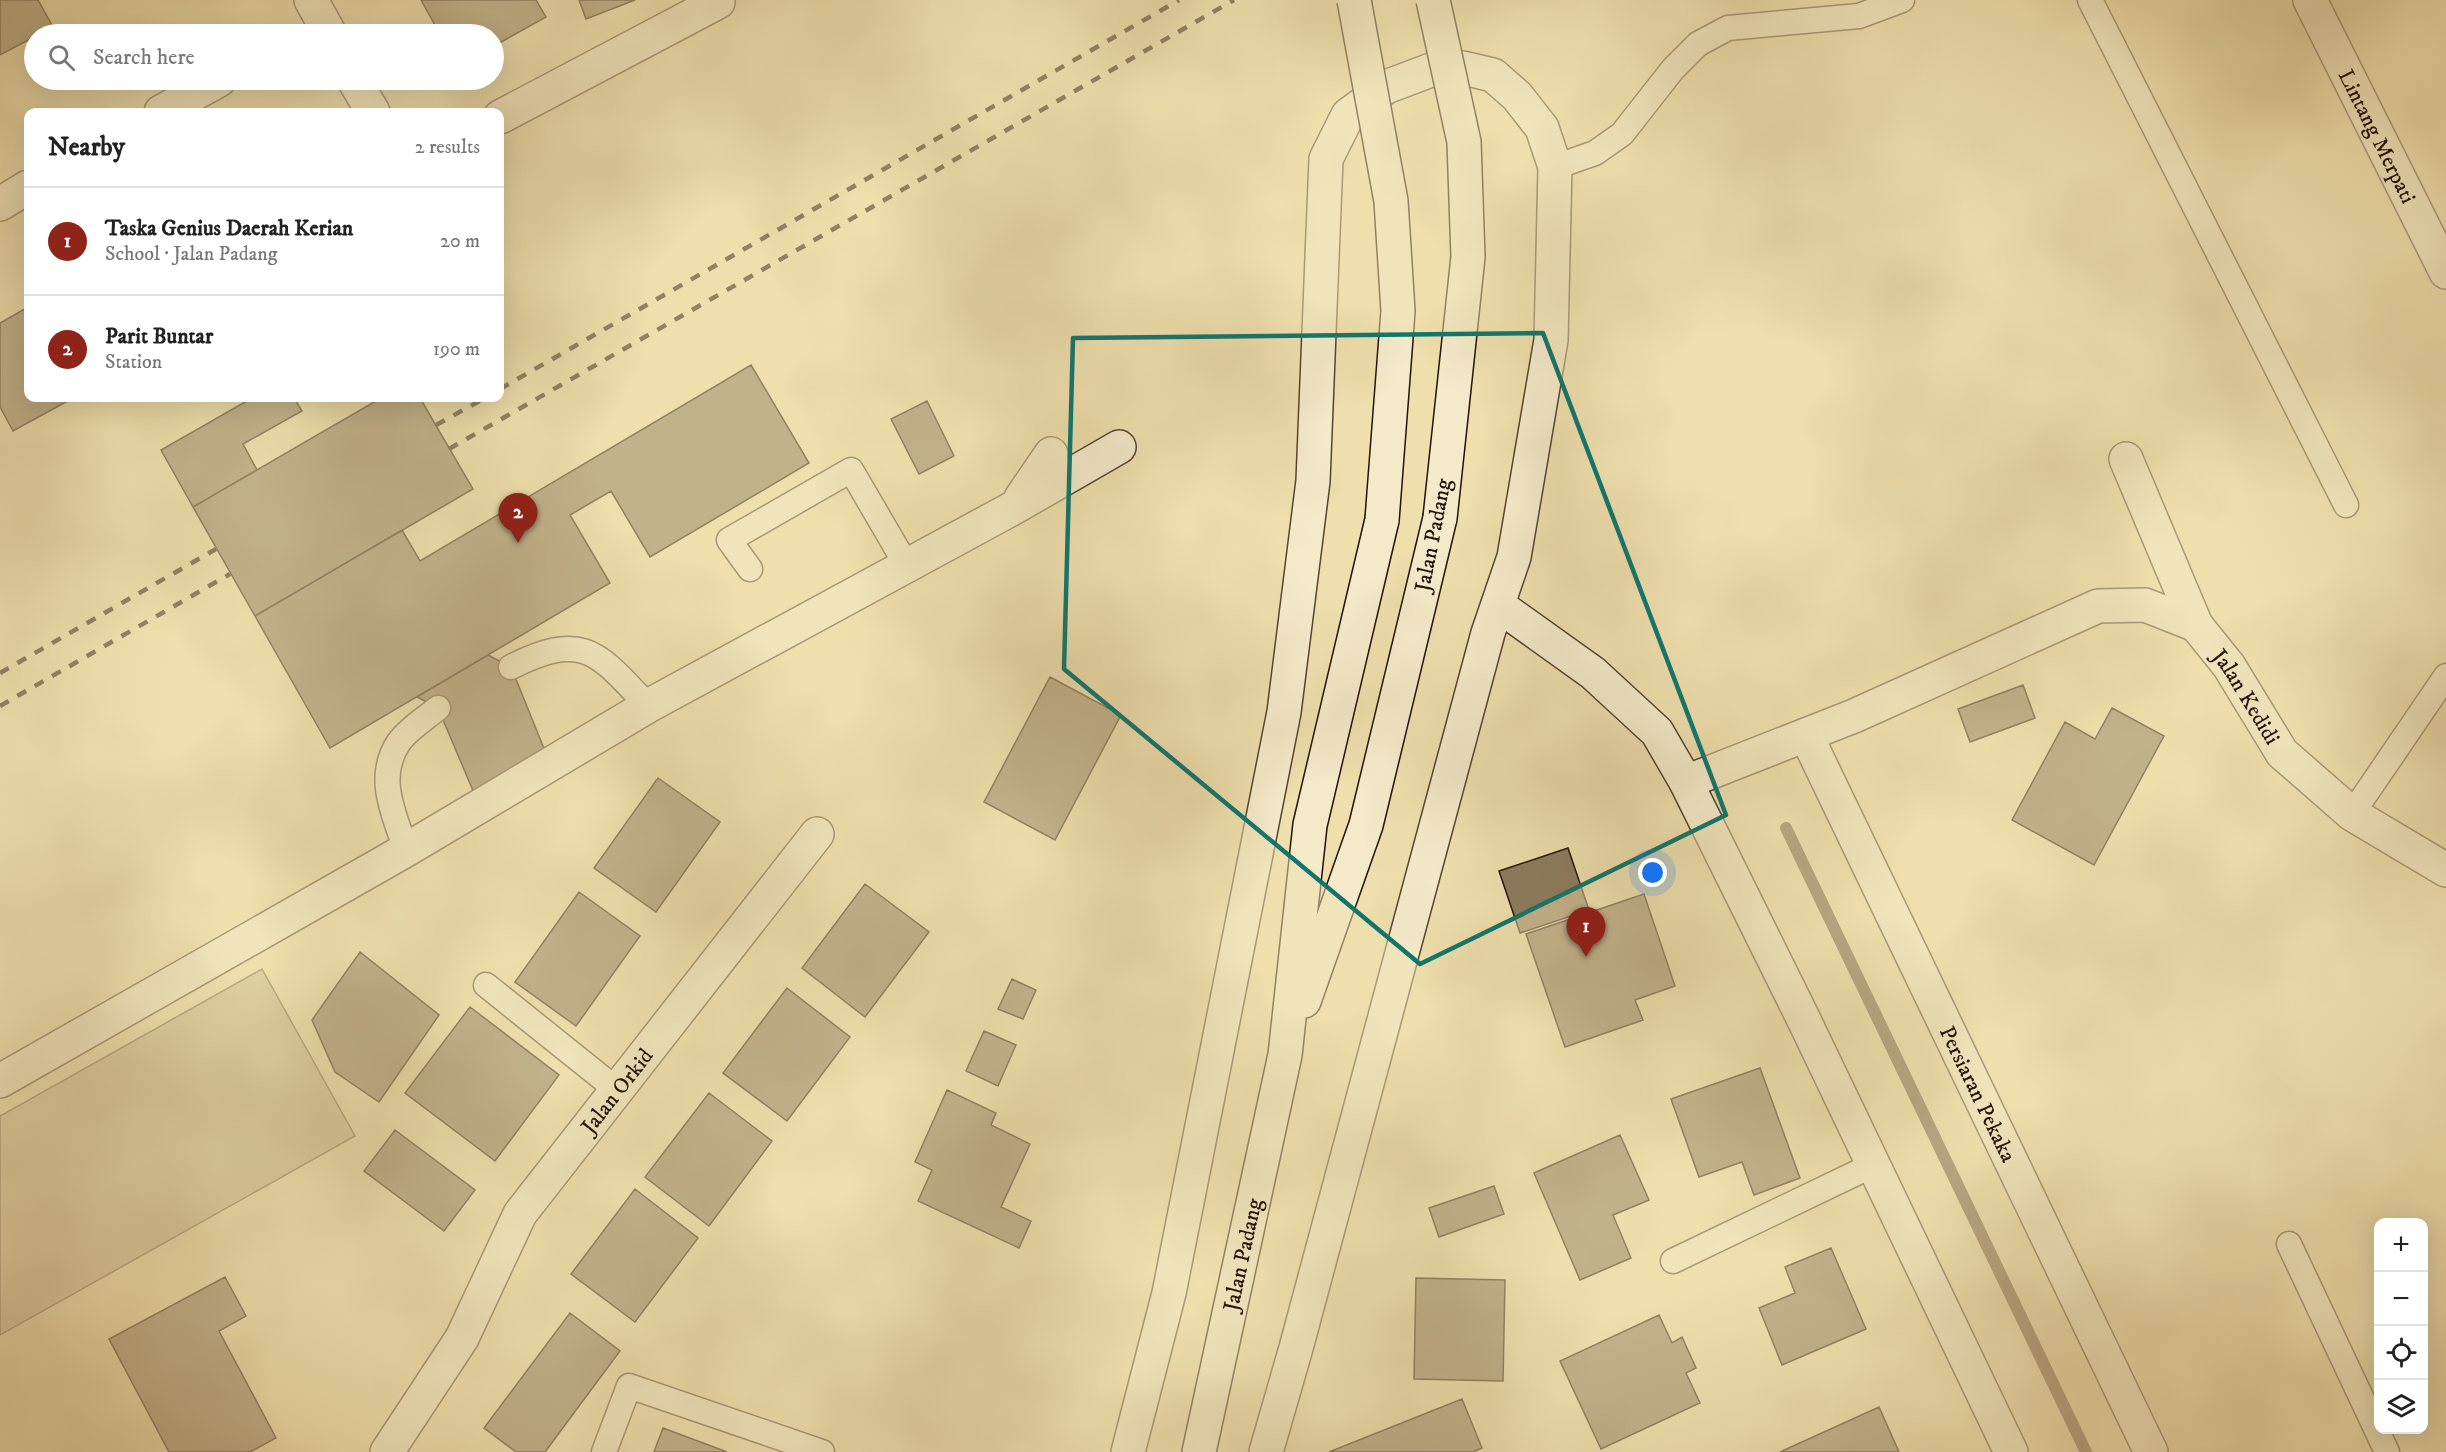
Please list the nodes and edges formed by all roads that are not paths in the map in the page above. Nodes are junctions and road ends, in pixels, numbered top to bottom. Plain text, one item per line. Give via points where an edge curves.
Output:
1 (1354, 0) edge
2 (1433, 0) edge
3 (1902, 0) edge
4 (2090, 0) edge
5 (2310, 0) edge
6 (718, 2) dead end
7 (201, 90) edge
8 (360, 90) edge
9 (168, 108) edge
10 (371, 108) edge
11 (504, 115) edge
12 (1556, 167) junction
13 (24, 190) edge
14 (0, 204) edge
15 (2446, 272) edge
16 (1119, 447) dead end
17 (1051, 454) dead end
18 (2126, 459) dead end
19 (2346, 505) dead end
20 (1015, 507) junction
21 (907, 566) junction
22 (750, 569) dead end
23 (1498, 605) junction
24 (2196, 625) junction
25 (511, 667) dead end
26 (2446, 676) edge
27 (648, 706) junction
28 (438, 708) dead end
29 (1806, 735) junction
30 (1686, 782) junction
31 (2352, 814) junction
32 (817, 834) dead end
33 (406, 849) junction
34 (2446, 870) edge
35 (486, 985) dead end
36 (1285, 1055) junction
37 (0, 1081) edge
38 (617, 1090) junction
39 (1873, 1166) junction
40 (2289, 1244) dead end
41 (1673, 1261) dead end
42 (387, 1452) edge
43 (604, 1452) edge
44 (822, 1452) edge
45 (1128, 1452) edge
46 (1199, 1452) edge
47 (1266, 1452) edge
48 (2011, 1452) edge
49 (2151, 1452) edge
50 (2387, 1452) edge

1 - 36 street, Jalan Padang, bridge via 1391,201 1398,311 1382,520 1310,825
2 - 36 street, Jalan Padang, bridge via 1464,142 1468,257 1440,518 1366,825
3 - 12 lane via 1859,15 1728,28 1698,44 1673,69 1622,134 1595,153
4 - 19 lane
5 - 15 street, Lintang Merpati
6 - 11 street
7 - 9 street
8 - 10 street
12 - 23 street via 1551,340 1514,557
12 - 45 street via 1542,128 1517,96 1494,75 1463,68 1431,70 1386,87 1348,116 1326,159 1313,482 1284,712 1169,1293
13 - 14 street
16 - 20 street
17 - 20 street
18 - 24 street, Jalan Kedidi
20 - 21 street
21 - 22 lane via 850,470 729,540
21 - 27 street
23 - 30 street via 1593,673 1657,732
23 - 47 street
24 - 29 street via 2145,605 2098,606
24 - 31 street, Jalan Kedidi via 2229,666 2282,753
25 - 27 lane via 538,652 567,647 588,652 610,667
26 - 31 lane
27 - 33 street
28 - 33 lane via 400,741 387,765 388,794
29 - 30 street
29 - 49 street, Persiaran Pekaka
30 - 39 street
31 - 34 street, Jalan Kedidi
32 - 38 street, Jalan Orkid
33 - 37 street
35 - 38 lane
36 - 46 street, Jalan Padang
38 - 42 street, Jalan Orkid via 520,1214 462,1338
39 - 41 lane
39 - 48 street
40 - 50 lane
43 - 44 lane via 629,1386

